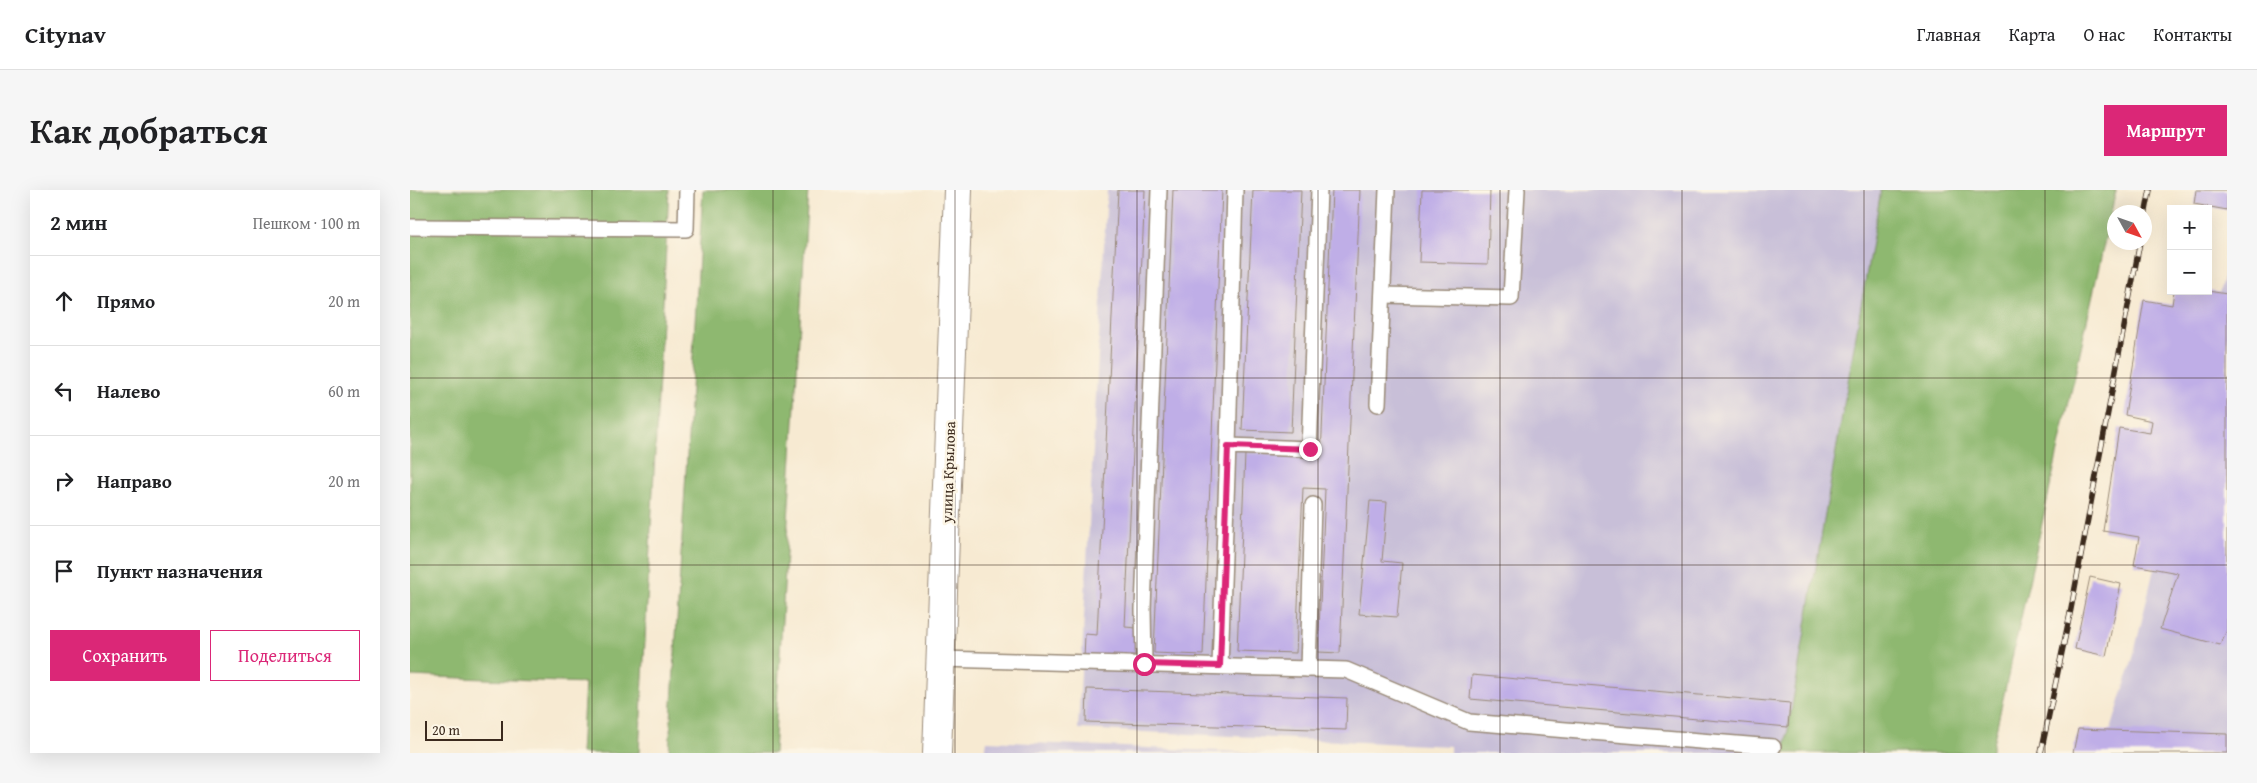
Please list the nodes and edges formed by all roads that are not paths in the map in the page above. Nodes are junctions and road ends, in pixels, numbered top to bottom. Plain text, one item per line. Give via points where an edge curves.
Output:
1 (687, 190) edge
2 (958, 190) edge
3 (1159, 190) edge
4 (1235, 190) edge
5 (1319, 190) edge
6 (1387, 190) edge
7 (1517, 190) edge
8 (410, 227) edge
9 (1383, 295) junction
10 (1378, 404) dead end
11 (1228, 446) junction
12 (1313, 504) dead end
13 (941, 659) junction
14 (1144, 664) junction
15 (1220, 666) junction
16 (1308, 668) junction
17 (1773, 747) dead end
18 (937, 753) edge

1 - 8 lane via 686,228
2 - 13 street, улица Крылова
3 - 14 lane via 1143,609
4 - 11 lane
5 - 11 lane via 1310,449
6 - 9 lane
7 - 9 lane via 1511,298
9 - 10 lane
11 - 15 lane
12 - 16 lane
13 - 14 lane
13 - 18 street, улица Крылова
14 - 15 lane
15 - 16 lane
16 - 17 lane via 1346,670 1469,722

